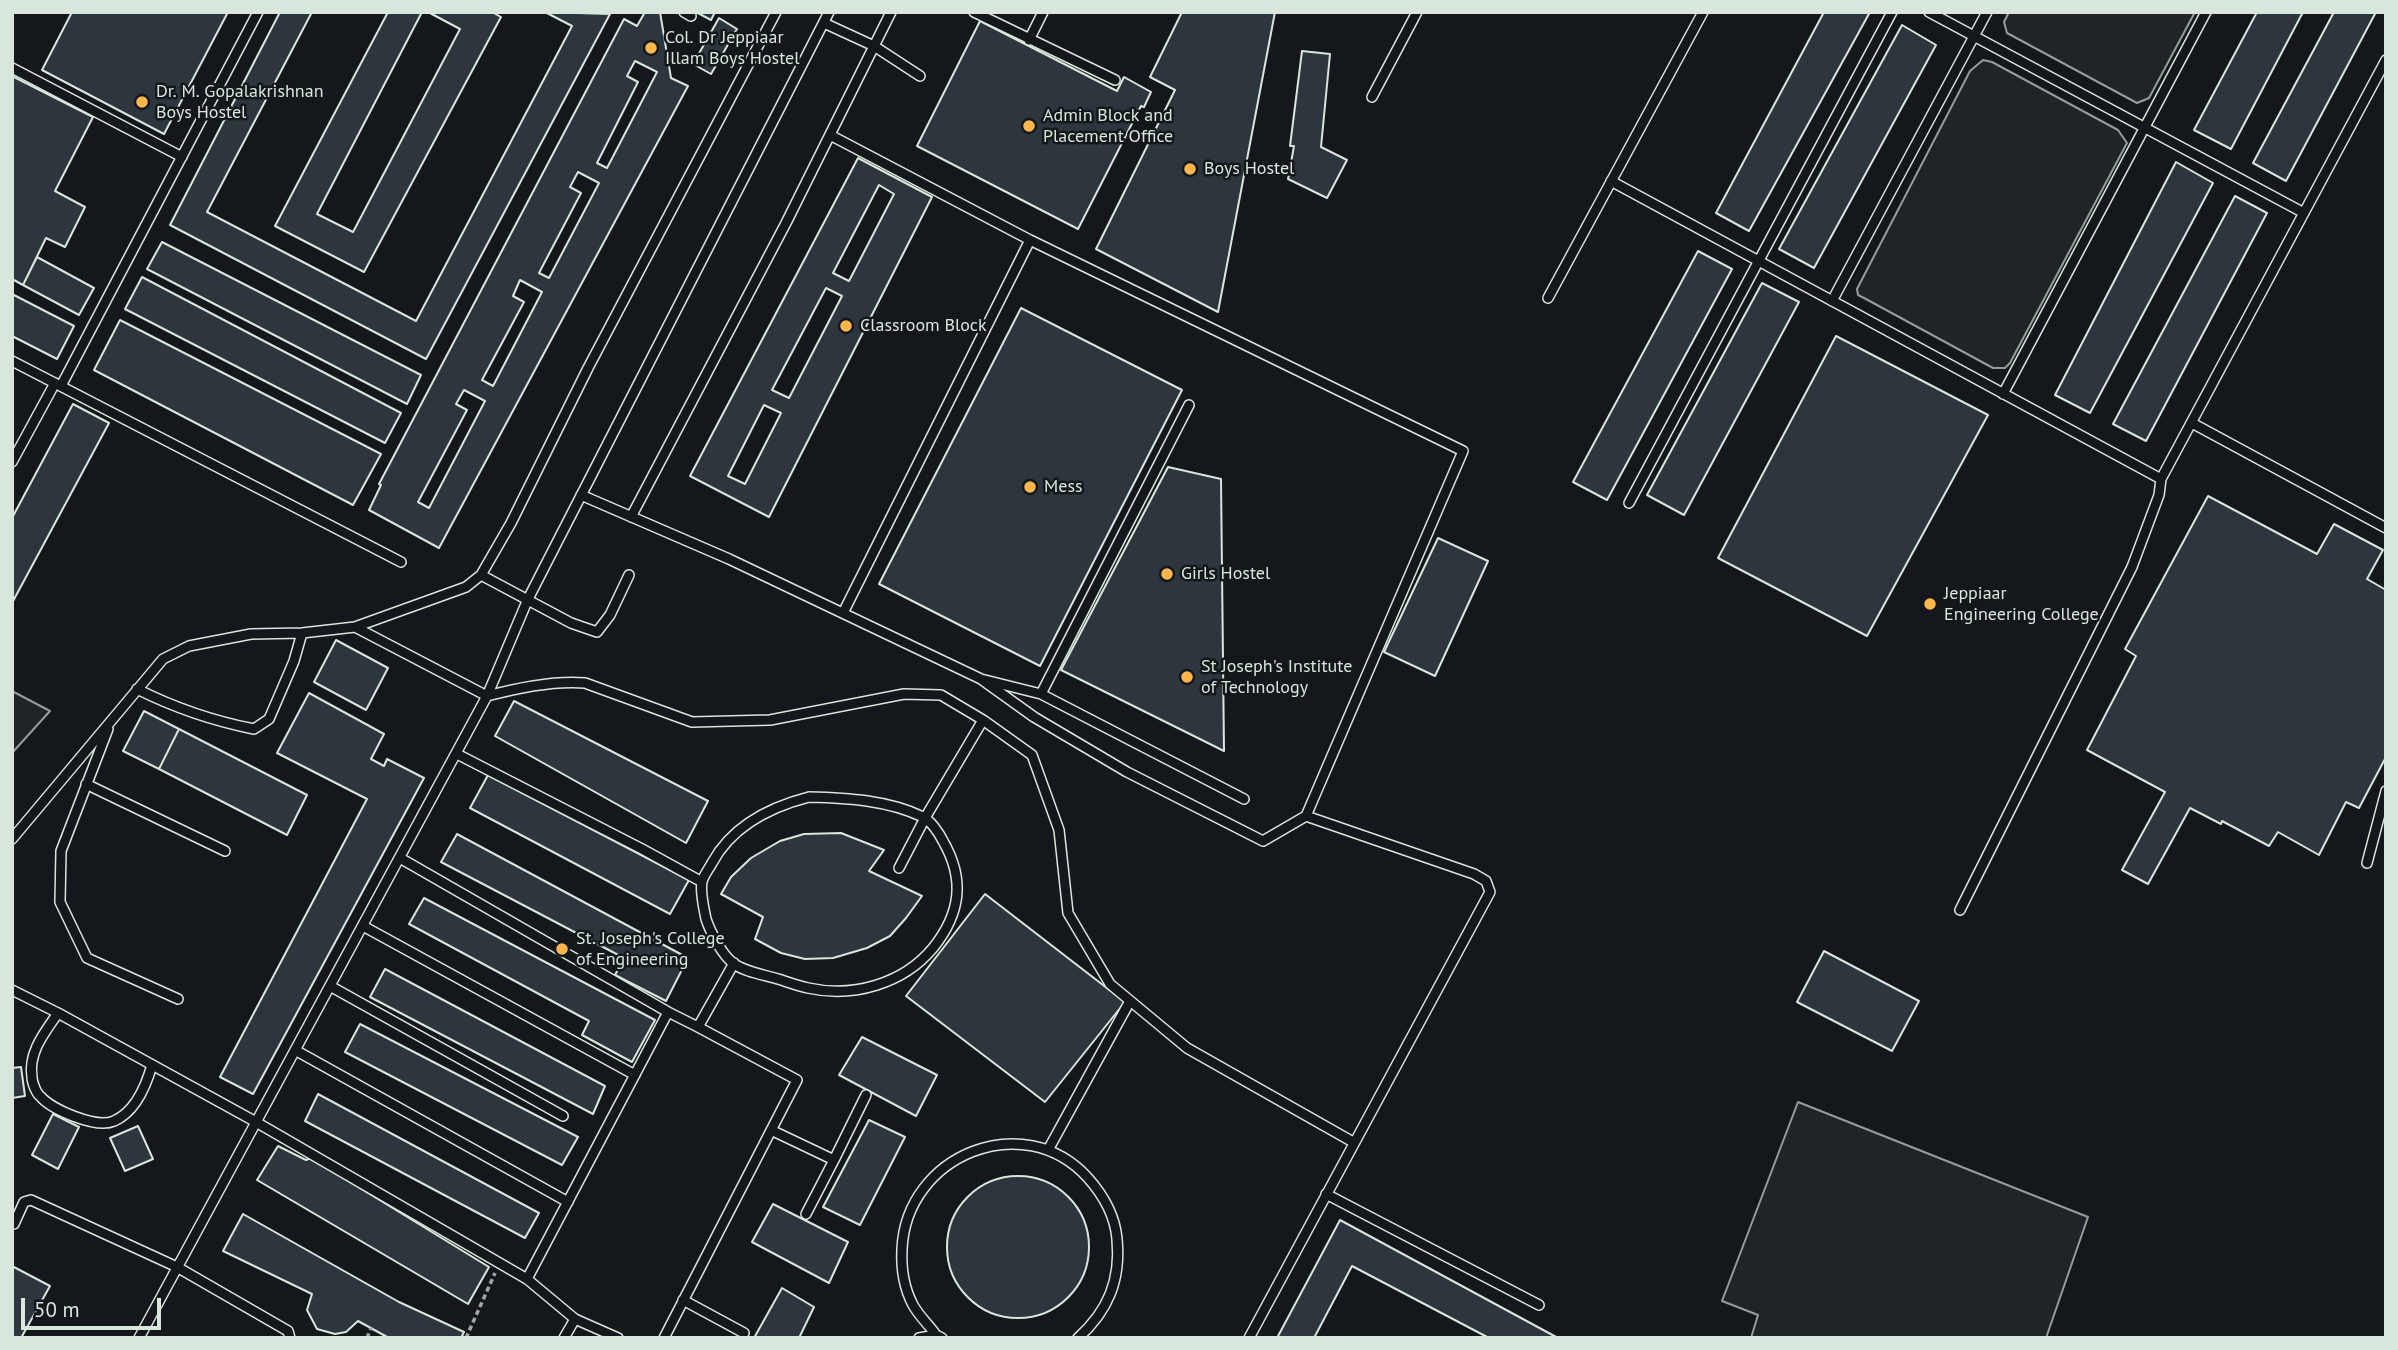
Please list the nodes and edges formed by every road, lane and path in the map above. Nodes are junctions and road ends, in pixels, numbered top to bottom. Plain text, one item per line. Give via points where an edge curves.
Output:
1 (258, 12) edge
2 (776, 12) edge
3 (829, 12) edge
4 (891, 12) edge
5 (974, 12) edge
6 (1043, 12) edge
7 (1417, 12) edge
8 (1703, 12) edge
9 (1892, 12) edge
10 (1929, 12) edge
11 (1987, 12) edge
12 (2206, 12) edge
13 (824, 23) junction
14 (1974, 37) junction
15 (1029, 40) junction
16 (874, 46) junction
17 (2386, 60) edge
18 (12, 68) edge
19 (920, 76) dead end
20 (1115, 80) dead end
21 (1372, 97) dead end
22 (2145, 128) junction
23 (830, 135) junction
24 (182, 157) junction
25 (1611, 181) junction
26 (2304, 213) junction
27 (1030, 240) junction
28 (1758, 262) junction
29 (1548, 298) dead end
30 (1832, 301) junction
31 (12, 361) edge
32 (58, 385) junction
33 (2003, 394) junction
34 (1189, 405) dead end
35 (2192, 424) junction
36 (12, 462) edge
37 (2161, 479) junction
38 (581, 495) junction
39 (1629, 503) dead end
40 (631, 517) junction
41 (2386, 528) edge
42 (401, 562) dead end
43 (481, 575) junction
44 (629, 575) dead end
45 (528, 599) junction
46 (843, 613) junction
47 (355, 627) junction
48 (302, 633) junction
49 (981, 679) junction
50 (137, 689) junction
51 (1041, 694) junction
52 (487, 696) junction
53 (983, 720) junction
54 (111, 721) junction
55 (457, 754) junction
56 (86, 784) junction
57 (2386, 791) edge
58 (1244, 799) dead end
59 (1306, 816) junction
60 (925, 818) junction
61 (12, 839) edge
62 (225, 851) dead end
63 (400, 858) junction
64 (2367, 863) dead end
65 (899, 868) dead end
66 (702, 882) junction
67 (1960, 910) dead end
68 (363, 926) junction
69 (733, 964) junction
70 (330, 986) junction
71 (12, 990) edge
72 (178, 999) dead end
73 (1130, 1001) junction
74 (668, 1012) junction
75 (58, 1013) junction
76 (698, 1027) junction
77 (295, 1050) junction
78 (152, 1065) junction
79 (635, 1075) junction
80 (866, 1095) dead end
81 (563, 1116) dead end
82 (256, 1122) junction
83 (771, 1130) junction
84 (1353, 1142) junction
85 (1048, 1150) junction
86 (834, 1160) junction
87 (1326, 1194) junction
88 (568, 1202) junction
89 (806, 1214) dead end
90 (14, 1224) edge
91 (177, 1267) junction
92 (513, 1271) junction
93 (527, 1279) junction
94 (683, 1300) junction
95 (1539, 1305) dead end
96 (575, 1318) junction
97 (371, 1328) dead end
98 (592, 1333) edge
99 (744, 1333) dead end
100 (939, 1336) edge
101 (139, 1338) edge
102 (290, 1338) edge
103 (367, 1338) edge
104 (466, 1338) edge
105 (564, 1338) edge
106 (618, 1338) edge
107 (664, 1338) edge
108 (919, 1338) edge
109 (1078, 1338) edge
110 (1249, 1338) edge

1 - 24 lane
2 - 43 lane
3 - 13 lane
4 - 16 lane
5 - 15 lane
6 - 15 lane
7 - 21 lane
8 - 25 lane
9 - 28 lane
10 - 14 lane
11 - 14 lane
12 - 22 lane
13 - 16 lane
13 - 38 lane
14 - 22 lane
14 - 30 lane
15 - 20 lane
16 - 19 lane
16 - 23 lane
17 - 26 lane
18 - 24 lane
22 - 26 lane
22 - 33 lane
23 - 27 lane
23 - 40 lane
24 - 32 lane
25 - 28 lane
25 - 29 lane
26 - 35 lane
27 - 46 lane
27 - 59 lane via 1463,451
28 - 30 lane
28 - 39 lane
30 - 33 lane
31 - 32 lane
32 - 36 lane
32 - 42 lane
33 - 37 lane
34 - 51 lane
35 - 37 lane
35 - 41 lane
37 - 67 lane via 2132,567
38 - 40 lane
38 - 45 lane
40 - 46 lane
43 - 45 lane
43 - 47 lane via 466,587
44 - 45 lane via 597,632
45 - 52 lane
46 - 49 lane
47 - 48 lane
47 - 52 lane
48 - 50 lane via 251,634 189,646 163,659
48 - 50 lane via 269,719 254,729 219,722
49 - 51 lane
49 - 59 lane via 1034,717 1127,772 1263,841
50 - 54 lane
51 - 58 lane
52 - 53 lane via 585,683 692,722 770,720 904,694 941,695
52 - 55 lane
53 - 60 lane
53 - 73 lane via 1032,755 1059,830 1068,913 1110,984
54 - 56 lane
54 - 61 lane
55 - 63 lane
55 - 66 lane
56 - 62 lane
56 - 72 lane via 61,851 60,902 87,958
57 - 64 lane
59 - 84 lane via 1474,874 1486,881 1490,892
60 - 65 lane
60 - 66 lane via 871,801 843,798 809,797 780,805 747,823 720,849
60 - 69 lane via 955,861 957,894 952,917 932,949 906,971 881,985 846,991 809,989
63 - 68 lane
63 - 74 lane
66 - 69 lane via 710,931
68 - 70 lane
68 - 79 lane
69 - 76 lane
70 - 77 lane
70 - 81 lane
71 - 75 lane
73 - 84 lane via 1186,1048
73 - 85 lane
74 - 76 lane
74 - 79 lane
75 - 78 lane
75 - 78 lane via 36,1046 32,1076 38,1096 57,1108 92,1123 113,1122 132,1107 147,1084
76 - 83 lane via 797,1080
77 - 82 lane
77 - 88 lane
78 - 82 lane
79 - 88 lane
80 - 86 lane
82 - 91 lane
82 - 92 lane
83 - 86 lane
83 - 94 lane
84 - 87 lane
85 - 100 lane via 1011,1143 974,1149 941,1168 916,1196 903,1231 901,1269 913,1305
85 - 109 lane via 1078,1167 1102,1193 1115,1225 1119,1259 1112,1294 1094,1324
86 - 89 lane
87 - 95 lane
87 - 110 lane
88 - 93 lane
90 - 91 lane via 24,1202 31,1200
91 - 101 lane
91 - 102 lane via 288,1331
92 - 93 lane
92 - 104 path via 496,1271
93 - 96 lane
94 - 99 lane
94 - 107 lane
96 - 98 lane
96 - 105 lane
97 - 103 path
98 - 106 lane
100 - 108 lane

